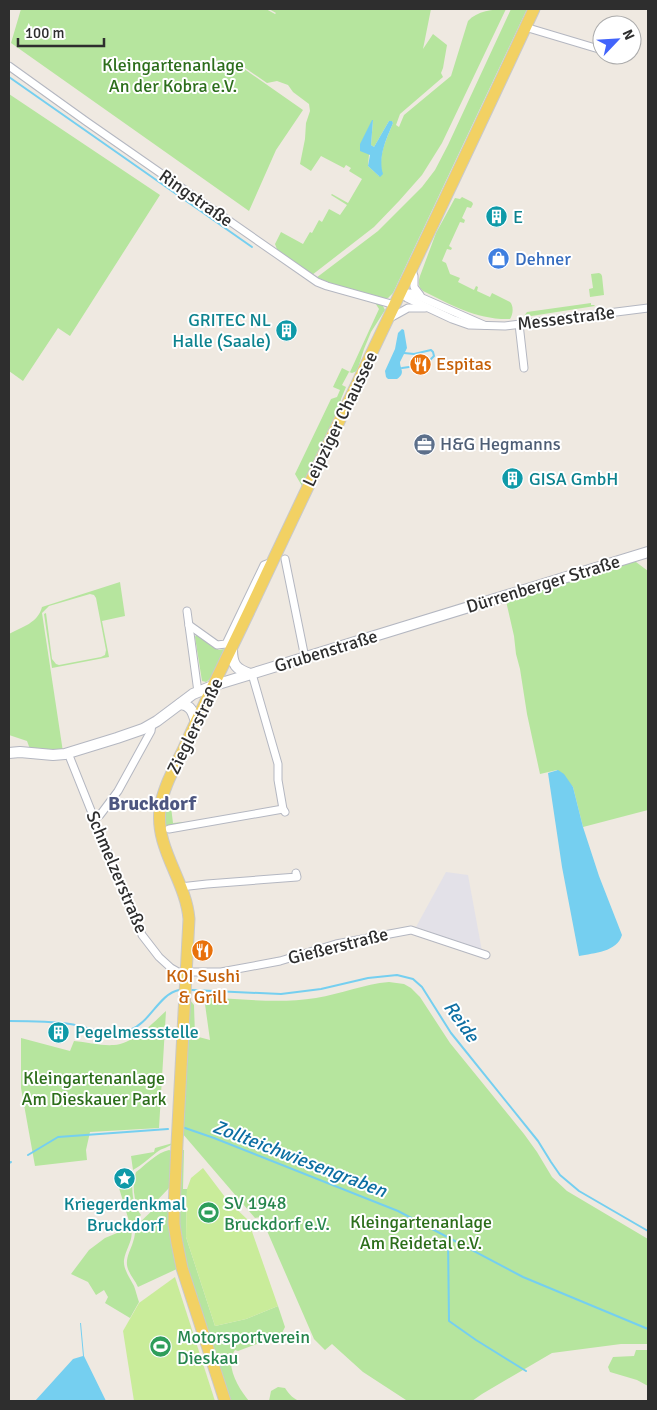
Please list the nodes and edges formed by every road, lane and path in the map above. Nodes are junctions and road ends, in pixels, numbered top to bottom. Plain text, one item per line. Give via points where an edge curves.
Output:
1 (534, 9) edge
2 (525, 28) junction
3 (592, 47) edge
4 (9, 66) edge
5 (412, 270) junction
6 (400, 293) junction
7 (426, 300) junction
8 (395, 305) junction
9 (427, 308) junction
10 (648, 308) edge
11 (388, 319) junction
12 (519, 324) junction
13 (484, 325) junction
14 (524, 368) dead end
15 (280, 544) joint
16 (648, 552) edge
17 (284, 559) dead end
18 (187, 611) dead end
19 (437, 617) joint
20 (189, 625) junction
21 (229, 646) junction
22 (305, 658) junction
23 (251, 674) junction
24 (215, 685) junction
25 (198, 692) junction
26 (180, 704) junction
27 (196, 722) junction
28 (152, 724) junction
29 (9, 752) edge
30 (68, 753) junction
31 (94, 819) junction
32 (169, 829) dead end
33 (296, 873) dead end
34 (180, 888) junction
35 (486, 955) dead end
36 (187, 971) junction
37 (225, 1401) edge

1 - 2 main road, Leipziger Chaussee
2 - 3 street
2 - 5 main road, Leipziger Chaussee
4 - 8 street, Ringstraße via 318,282
5 - 6 main road, Leipziger Chaussee
5 - 7 street via 414,287
6 - 7 street, Messestraße via 410,293
6 - 8 main road, Leipziger Chaussee
6 - 9 street, Messestraße
7 - 13 street, Messestraße
8 - 11 main road, Leipziger Chaussee
9 - 11 street via 408,308
9 - 13 street, Messestraße via 470,325
10 - 12 street, Messestraße
11 - 15 main road, Leipziger Chaussee
12 - 13 street, Messestraße
12 - 14 street
15 - 21 main road, Zieglerstraße
16 - 19 street, Dürrenberger Straße
17 - 22 street
18 - 20 street
19 - 22 street, Grubenstraße
20 - 21 street via 217,644
20 - 25 street
21 - 23 street via 234,664
21 - 24 main road, Zieglerstraße
22 - 23 street, Grubenstraße
23 - 24 street, Grubenstraße
23 - 32 street via 278,764 284,811
24 - 25 street, Grubenstraße
24 - 27 main road, Zieglerstraße
25 - 26 street, Grubenstraße
26 - 27 street via 192,710
26 - 28 street, Grubenstraße
27 - 34 main road, Zieglerstraße via 165,789 160,814 164,844
28 - 30 street, Grubenstraße
28 - 31 street via 118,791
29 - 30 street, Grubenstraße
30 - 31 street, Schmelzerstraße
31 - 36 street, Schmelzerstraße via 142,935 172,968 178,972
33 - 34 street via 297,877
34 - 36 main road, Zieglerstraße via 189,919
35 - 36 street, Gießerstraße via 411,930 336,944 280,961 221,972
36 - 37 main road, Zieglerstraße via 174,1224 179,1256

